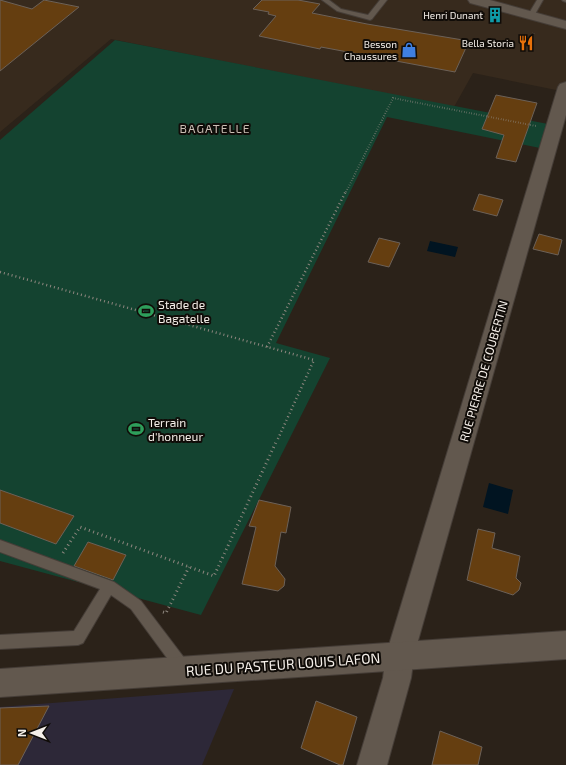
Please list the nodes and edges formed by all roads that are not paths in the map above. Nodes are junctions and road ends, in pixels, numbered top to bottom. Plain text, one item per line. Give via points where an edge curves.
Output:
1 (325, 0) edge
2 (384, 0) edge
3 (475, 0) edge
4 (540, 0) edge
5 (532, 15) junction
6 (566, 25) edge
7 (566, 87) edge
8 (0, 546) edge
9 (109, 586) junction
10 (0, 642) edge
11 (566, 645) edge
12 (400, 656) junction
13 (184, 670) junction
14 (0, 683) edge
15 (372, 765) edge

1 - 2 lane via 339,10 370,18
3 - 5 street
4 - 5 lane
5 - 6 street
7 - 12 street, RUE PIERRE DE COUBERTIN
8 - 9 lane
9 - 10 lane via 78,638
9 - 13 lane via 136,605
11 - 12 street, RUE DU PASTEUR LOUIS LAFON
12 - 13 street, RUE DU PASTEUR LOUIS LAFON
12 - 15 street, RUE PIERRE DE COUBERTIN via 397,678
13 - 14 street, RUE DU PASTEUR LOUIS LAFON

